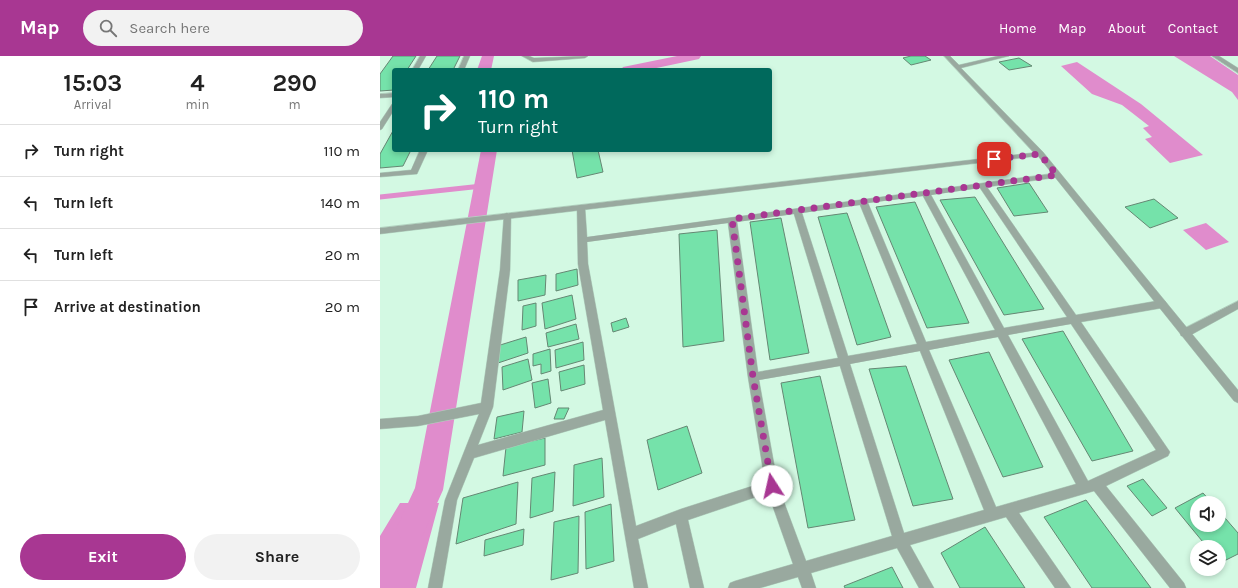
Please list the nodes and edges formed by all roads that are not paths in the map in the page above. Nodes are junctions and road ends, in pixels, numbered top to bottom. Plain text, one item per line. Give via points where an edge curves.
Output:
1 (423, 56) edge
2 (467, 56) edge
3 (525, 56) edge
4 (585, 56) edge
5 (947, 56) edge
6 (1006, 56) edge
7 (1215, 56) edge
8 (570, 57) edge
9 (957, 67) junction
10 (416, 68) edge
11 (462, 68) edge
12 (1238, 71) edge
13 (392, 95) edge
14 (380, 96) edge
15 (392, 108) edge
16 (380, 128) edge
17 (423, 152) edge
18 (1040, 154) junction
19 (380, 175) edge
20 (1057, 175) junction
21 (982, 185) junction
22 (926, 193) junction
23 (863, 201) junction
24 (581, 208) junction
25 (798, 210) junction
26 (504, 217) junction
27 (732, 219) junction
28 (380, 231) edge
29 (583, 240) junction
30 (1162, 304) junction
31 (1238, 305) edge
32 (1074, 320) junction
33 (1002, 333) junction
34 (1185, 333) junction
35 (924, 347) junction
36 (844, 361) junction
37 (753, 377) junction
38 (1238, 398) edge
39 (486, 408) junction
40 (610, 414) junction
41 (380, 424) edge
42 (470, 453) junction
43 (772, 486) junction
44 (1091, 486) junction
45 (1008, 510) junction
46 (992, 514) junction
47 (681, 516) junction
48 (631, 536) junction
49 (900, 541) junction
50 (802, 569) junction
51 (435, 588) edge
52 (641, 588) edge
53 (697, 588) edge
54 (735, 588) edge
55 (808, 588) edge
56 (927, 588) edge
57 (1064, 588) edge
58 (1179, 588) edge

1 - 10 street
2 - 11 street
3 - 8 street via 533,60
4 - 8 street
5 - 9 street
6 - 9 street
7 - 12 street
9 - 18 street
13 - 14 street
15 - 16 street
17 - 19 street via 414,172
18 - 20 street
18 - 24 street
20 - 21 street
20 - 30 street
21 - 22 street
21 - 32 street
22 - 23 street
22 - 33 street
23 - 25 street
23 - 35 street
24 - 26 street
24 - 29 street
25 - 27 street
25 - 36 street
26 - 28 street
26 - 39 street via 505,270
27 - 29 street
27 - 37 street
29 - 40 street via 583,264
30 - 32 street
30 - 34 street
31 - 34 street
32 - 33 street
32 - 44 street via 1164,452
33 - 35 street
33 - 44 street
34 - 38 street
35 - 36 street
35 - 46 street
36 - 37 street
36 - 49 street
37 - 43 street
39 - 41 street via 418,421
39 - 42 street
40 - 42 street
40 - 48 street
42 - 51 street via 451,500
43 - 47 street
43 - 50 street
44 - 45 street
44 - 58 street
45 - 46 street
45 - 57 street
46 - 49 street
47 - 48 street
47 - 53 street
48 - 52 street
49 - 50 street
49 - 56 street
50 - 54 street
50 - 55 street

